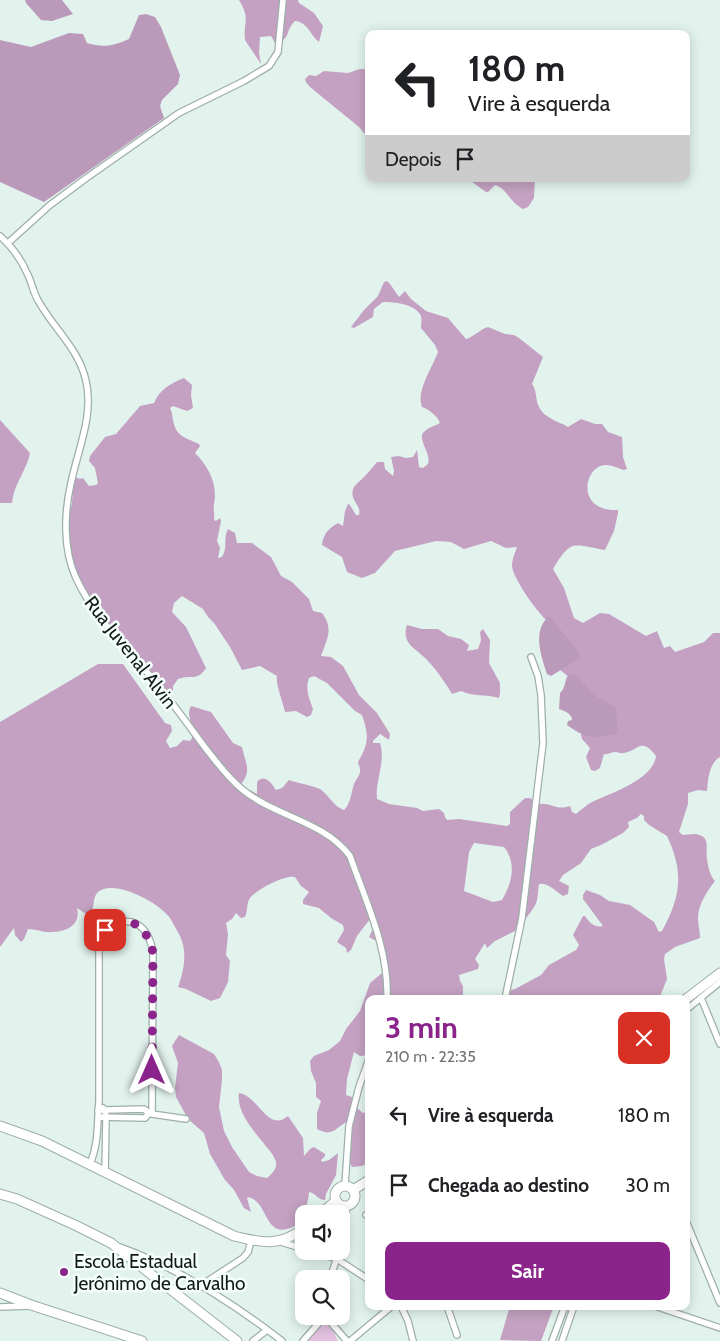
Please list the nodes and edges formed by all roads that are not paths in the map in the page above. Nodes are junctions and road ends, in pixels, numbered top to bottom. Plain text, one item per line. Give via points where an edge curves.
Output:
1 (283, 0) edge
2 (0, 236) edge
3 (8, 243) junction
4 (532, 657) dead end
5 (720, 972) edge
6 (720, 982) edge
7 (387, 995) edge
8 (506, 995) edge
9 (690, 996) edge
10 (701, 998) junction
11 (690, 1007) edge
12 (720, 1044) edge
13 (365, 1071) edge
14 (101, 1110) junction
15 (150, 1113) junction
16 (98, 1117) junction
17 (106, 1118) junction
18 (186, 1119) dead end
19 (0, 1126) edge
20 (90, 1164) junction
21 (105, 1172) junction
22 (365, 1182) edge
23 (345, 1185) junction
24 (353, 1190) junction
25 (0, 1194) edge
26 (336, 1201) junction
27 (331, 1205) edge
28 (340, 1205) edge
29 (348, 1205) edge
30 (690, 1231) edge
31 (295, 1233) edge
32 (251, 1241) junction
33 (281, 1242) junction
34 (111, 1244) junction
35 (295, 1246) edge
36 (339, 1260) edge
37 (365, 1277) edge
38 (200, 1286) junction
39 (0, 1293) edge
40 (720, 1303) edge
41 (31, 1306) junction
42 (0, 1307) edge
43 (387, 1310) edge
44 (403, 1310) edge
45 (448, 1310) edge
46 (564, 1310) edge
47 (573, 1310) edge
48 (666, 1310) edge
49 (317, 1325) edge
50 (333, 1325) edge
51 (720, 1328) edge
52 (267, 1330) junction
53 (457, 1335) dead end
54 (142, 1341) edge
55 (237, 1341) edge
56 (253, 1341) edge
57 (282, 1341) edge
58 (303, 1341) edge
59 (348, 1341) edge
60 (413, 1341) edge
61 (552, 1341) edge
62 (562, 1341) edge

1 - 3 street via 278,52 269,66 179,113 85,178
2 - 3 street, Rua Juvenal Alvin
3 - 7 street, Rua Juvenal Alvin via 28,274 37,299 79,360 86,380 88,412 71,484 67,518 68,555 84,594 228,776 260,802 333,838 350,856 377,930
4 - 8 street via 541,695 543,743 522,918
5 - 9 main road
6 - 10 street
10 - 11 street
10 - 12 street
13 - 23 street via 350,1126
14 - 15 street via 144,1109
14 - 15 street via 99,941 111,925 124,922 139,926 146,932 153,953
14 - 16 street
14 - 17 street
15 - 17 street via 145,1118
15 - 18 street
16 - 17 street
16 - 20 street via 97,1144
17 - 21 street
19 - 20 main road via 42,1141
20 - 21 main road
21 - 32 main road via 234,1236
22 - 24 main road
23 - 24 main road
23 - 26 main road via 336,1190
24 - 29 main road via 354,1200
25 - 34 main road via 16,1198
26 - 27 main road
26 - 28 main road
30 - 40 street
31 - 33 main road
32 - 33 main road
32 - 38 street via 243,1258
33 - 35 street
34 - 38 street via 144,1256
34 - 55 main road
36 - 37 street
38 - 52 street
39 - 41 main road
41 - 42 street
41 - 54 main road
43 - 59 street
44 - 60 street
45 - 53 street
46 - 61 street
47 - 62 street
48 - 51 street
49 - 58 street
50 - 59 street
52 - 56 street
52 - 57 street

